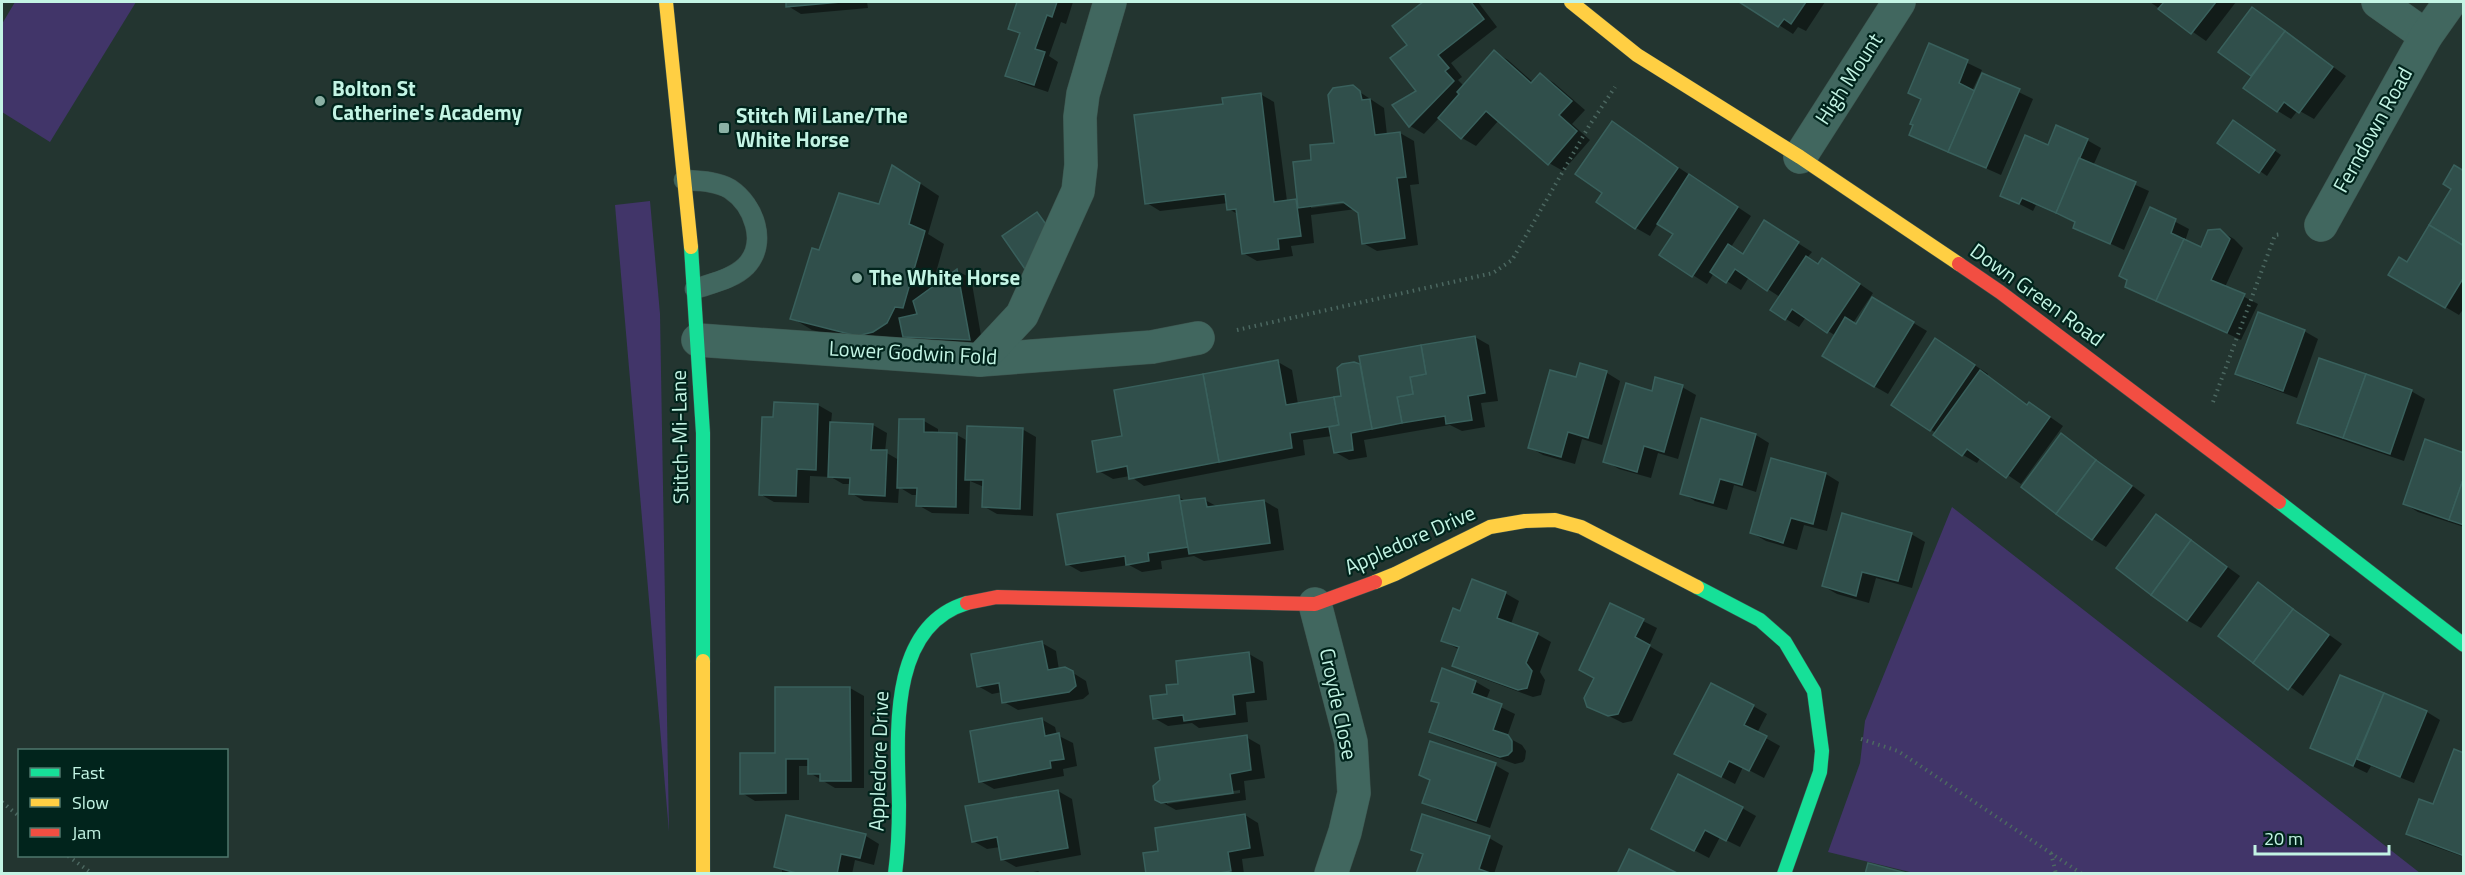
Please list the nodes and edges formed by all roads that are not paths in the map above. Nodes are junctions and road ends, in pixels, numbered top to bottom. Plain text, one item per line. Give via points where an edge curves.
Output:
1 (666, 2) edge
2 (1110, 2) edge
3 (1571, 2) edge
4 (1899, 2) edge
5 (2378, 2) edge
6 (2450, 2) edge
7 (2426, 36) junction
8 (1800, 157) junction
9 (684, 180) junction
10 (2321, 225) road end
11 (695, 289) junction
12 (1198, 338) road end
13 (698, 340) junction
14 (980, 360) junction
15 (1315, 604) junction
16 (2463, 645) edge
17 (703, 873) edge
18 (895, 873) edge
19 (1331, 873) edge
20 (1784, 873) edge

1 - 9 street, Stitch-Mi-Lane
2 - 14 street via 1083,94 1078,191 1022,315
3 - 8 street, Down Green Road via 1637,55
4 - 8 street, High Mount
5 - 7 street
6 - 7 street, Ferndown Road
7 - 10 street, Ferndown Road
8 - 16 street, Down Green Road via 2000,292
9 - 11 street, Stitch-Mi-Lane
9 - 11 lane via 728,188 745,201 754,219 757,238 754,255 745,267 732,276
11 - 13 street, Stitch-Mi-Lane
12 - 14 street, Lower Godwin Fold via 1152,347
13 - 14 street, Lower Godwin Fold
13 - 17 street, Stitch-Mi-Lane via 703,433
15 - 18 street, Appledore Drive via 997,597 969,602 942,614 921,636 902,684
15 - 19 street, Croyde Close via 1351,742 1354,793
15 - 20 street, Appledore Drive via 1395,574 1490,527 1555,520 1581,527 1760,620 1785,642 1814,691 1820,727 1820,772

